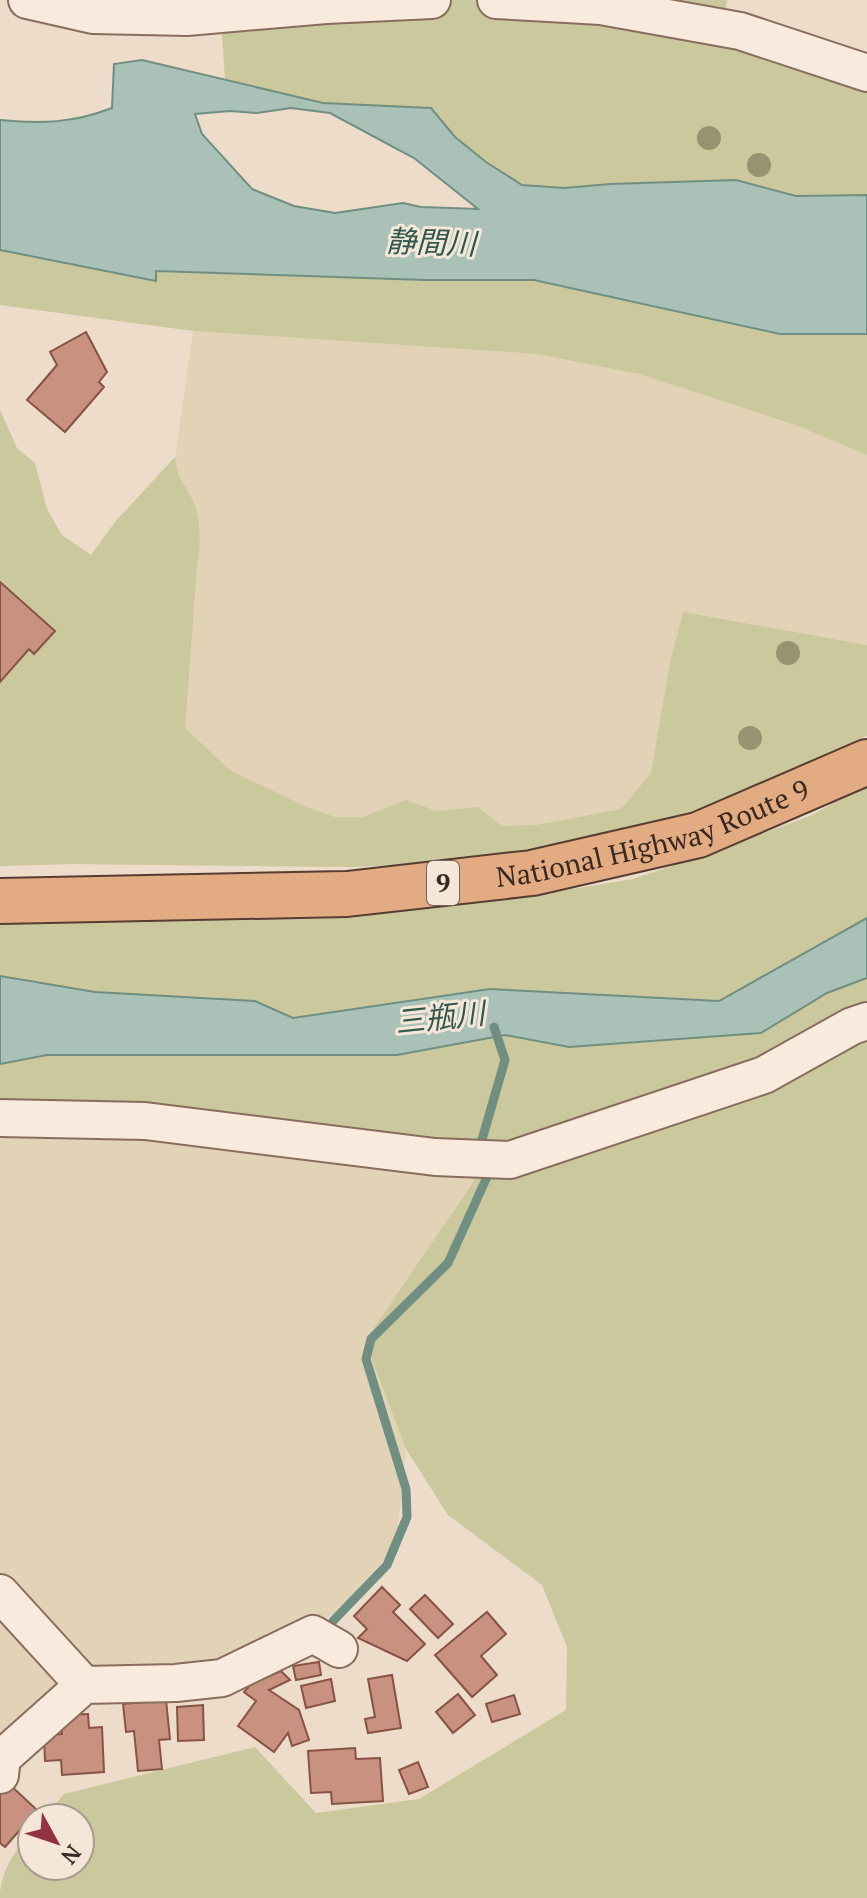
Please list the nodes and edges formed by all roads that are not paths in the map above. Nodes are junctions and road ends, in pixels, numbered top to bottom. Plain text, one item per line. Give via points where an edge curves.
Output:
1 (27, 0) edge
2 (432, 0) edge
3 (496, 0) edge
4 (867, 73) edge
5 (867, 762) edge
6 (0, 901) edge
7 (867, 1021) edge
8 (0, 1118) edge
9 (0, 1593) edge
10 (339, 1649) dead end
11 (84, 1685) junction
12 (0, 1775) edge

1 - 2 street via 93,15 187,17
3 - 4 street via 601,6 740,31
5 - 6 highway, National Highway Route 9 / 9 via 698,835 532,873 347,894
7 - 8 street via 764,1075 510,1160 435,1157 145,1121
9 - 11 street
10 - 11 street via 313,1634 222,1678
11 - 12 street via 2,1758

